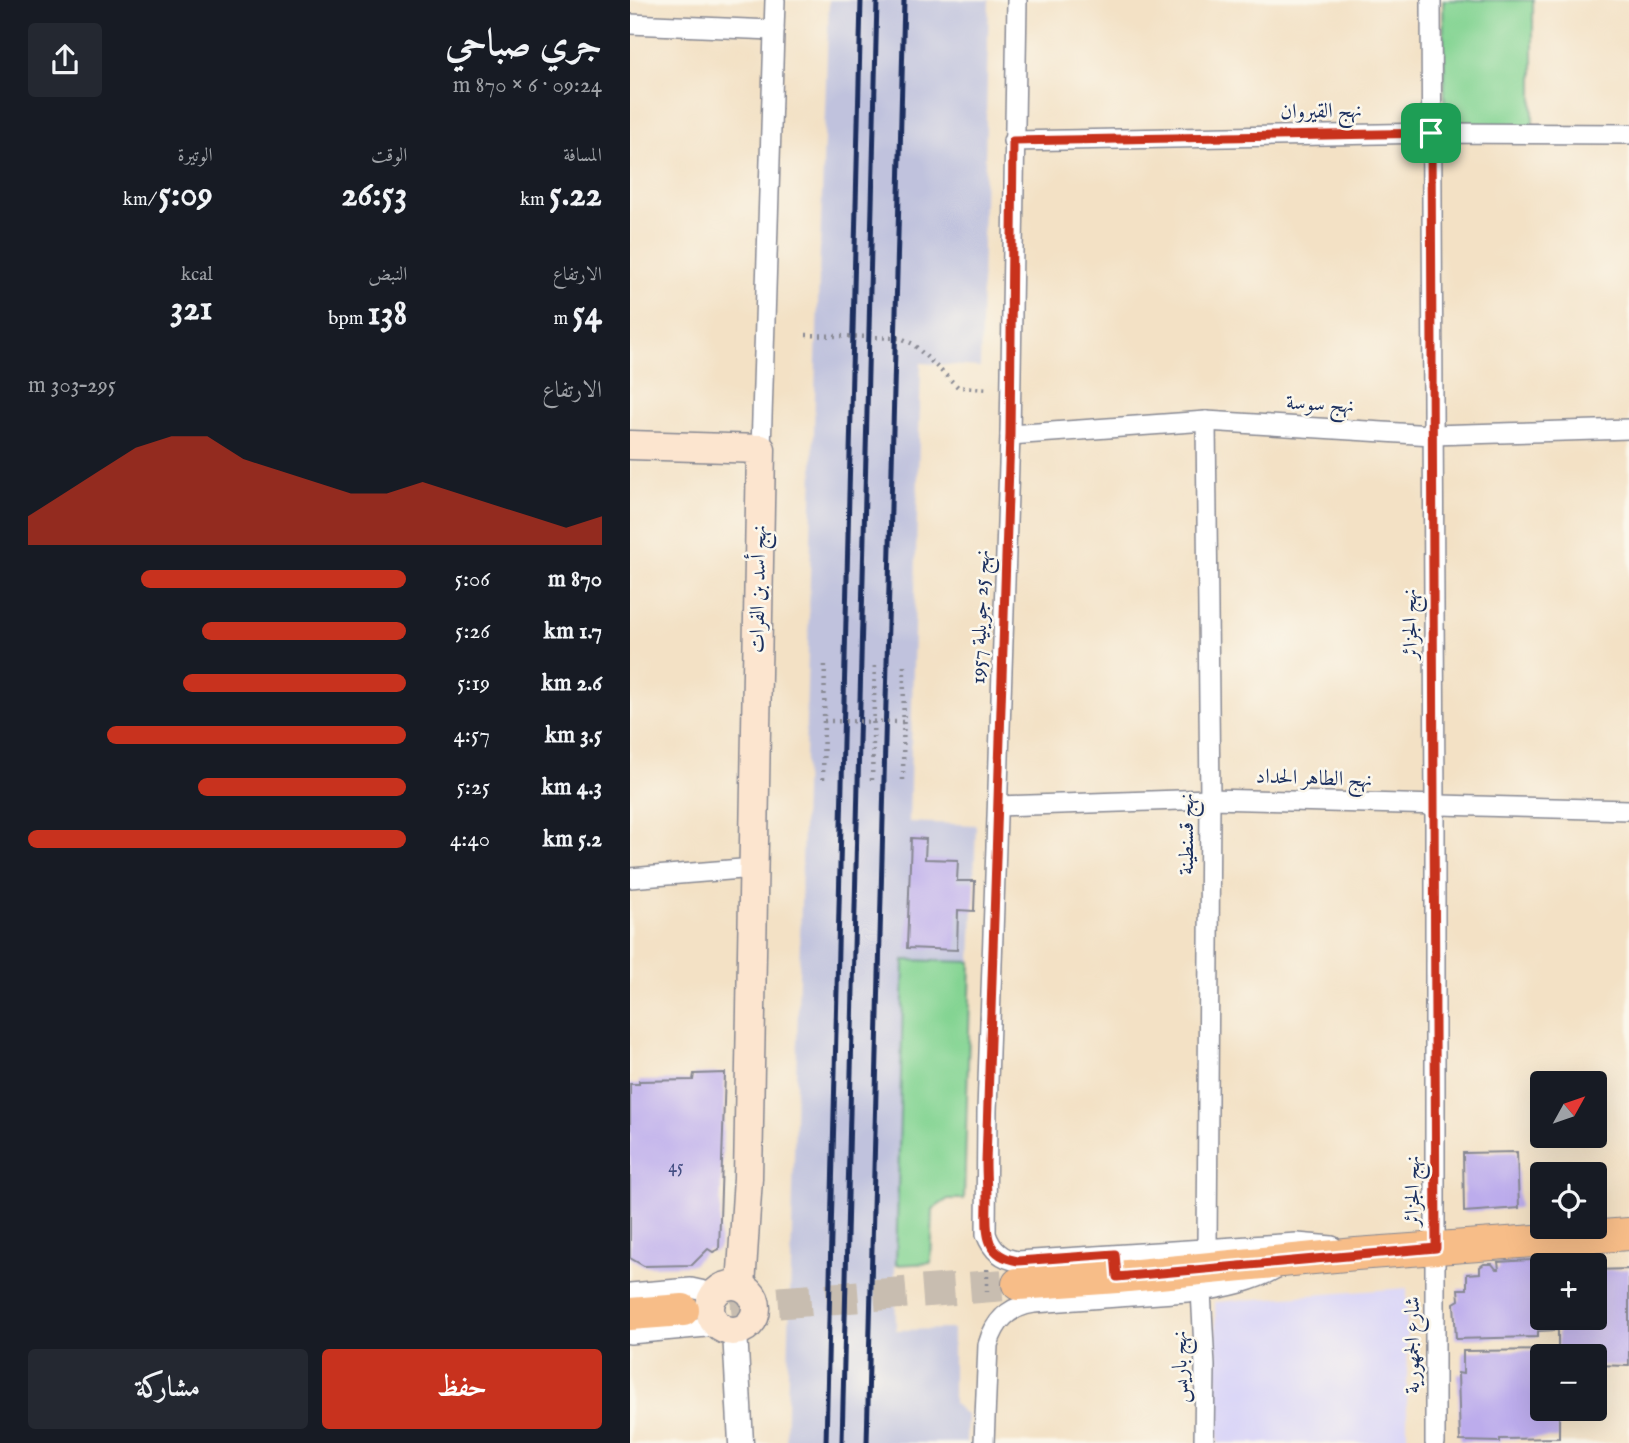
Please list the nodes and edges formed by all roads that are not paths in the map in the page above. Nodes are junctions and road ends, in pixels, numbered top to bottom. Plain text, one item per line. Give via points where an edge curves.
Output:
1 (775, 0) edge
2 (1017, 0) edge
3 (1432, 0) edge
4 (630, 24) edge
5 (774, 30) junction
6 (1431, 133) junction
7 (1629, 134) edge
8 (1013, 141) junction
9 (1206, 421) junction
10 (1629, 429) edge
11 (1010, 435) junction
12 (1432, 435) junction
13 (630, 445) edge
14 (761, 449) junction
15 (1210, 799) junction
16 (998, 806) junction
17 (1435, 806) junction
18 (1629, 810) edge
19 (754, 868) junction
20 (630, 878) edge
21 (1629, 1234) edge
22 (1207, 1248) junction
23 (1436, 1248) junction
24 (1356, 1254) junction
25 (1291, 1261) junction
26 (1116, 1266) junction
27 (1018, 1284) tunnel mouth
28 (741, 1286) junction
29 (1201, 1291) junction
30 (630, 1293) edge
31 (713, 1293) junction
32 (683, 1310) tunnel mouth
33 (630, 1314) edge
34 (726, 1328) junction
35 (630, 1334) edge
36 (741, 1443) edge
37 (984, 1443) edge
38 (1205, 1443) edge
39 (1435, 1443) edge

1 - 5 street, نهج أسد بن الفرات
2 - 8 street, نهج 25 جويلية 1957
3 - 6 street, نهج الجزائر
4 - 5 street
5 - 14 street, نهج أسد بن الفرات
6 - 7 street, نهج القيروان
6 - 8 street, نهج القيروان
6 - 12 street, نهج الجزائر
8 - 11 street, نهج 25 جويلية 1957
9 - 11 street, نهج سوسة
9 - 12 street, نهج سوسة
9 - 15 street, نهج قسنطينة
10 - 12 street, نهج سوسة
11 - 16 street, نهج 25 جويلية 1957
12 - 17 street, نهج الجزائر
13 - 14 main road
14 - 19 main road, نهج أسد بن الفرات
15 - 16 street, نهج الطاهر الحداد
15 - 17 street, نهج الطاهر الحداد
15 - 22 street, نهج قسنطينة
16 - 26 street, نهج 25 جويلية 1957 via 986,1234 994,1250 1009,1260
17 - 18 street, نهج الطاهر الحداد
17 - 23 street, نهج الجزائر
19 - 20 street
19 - 28 main road, نهج أسد بن الفرات via 748,1178
21 - 23 main road
22 - 24 street via 1312,1243
22 - 26 street
23 - 24 main road
23 - 39 street, شارع الجمهورية
24 - 25 main road
25 - 26 main road
25 - 29 street via 1248,1281
26 - 27 main road
28 - 31 main road via 726,1285
28 - 34 main road via 753,1296 756,1311 748,1325
29 - 37 street via 1034,1303 1009,1311 988,1345
29 - 38 street, نهج باريس
30 - 31 street via 691,1288
31 - 34 main road via 710,1316
32 - 33 main road
34 - 35 street
34 - 36 street

